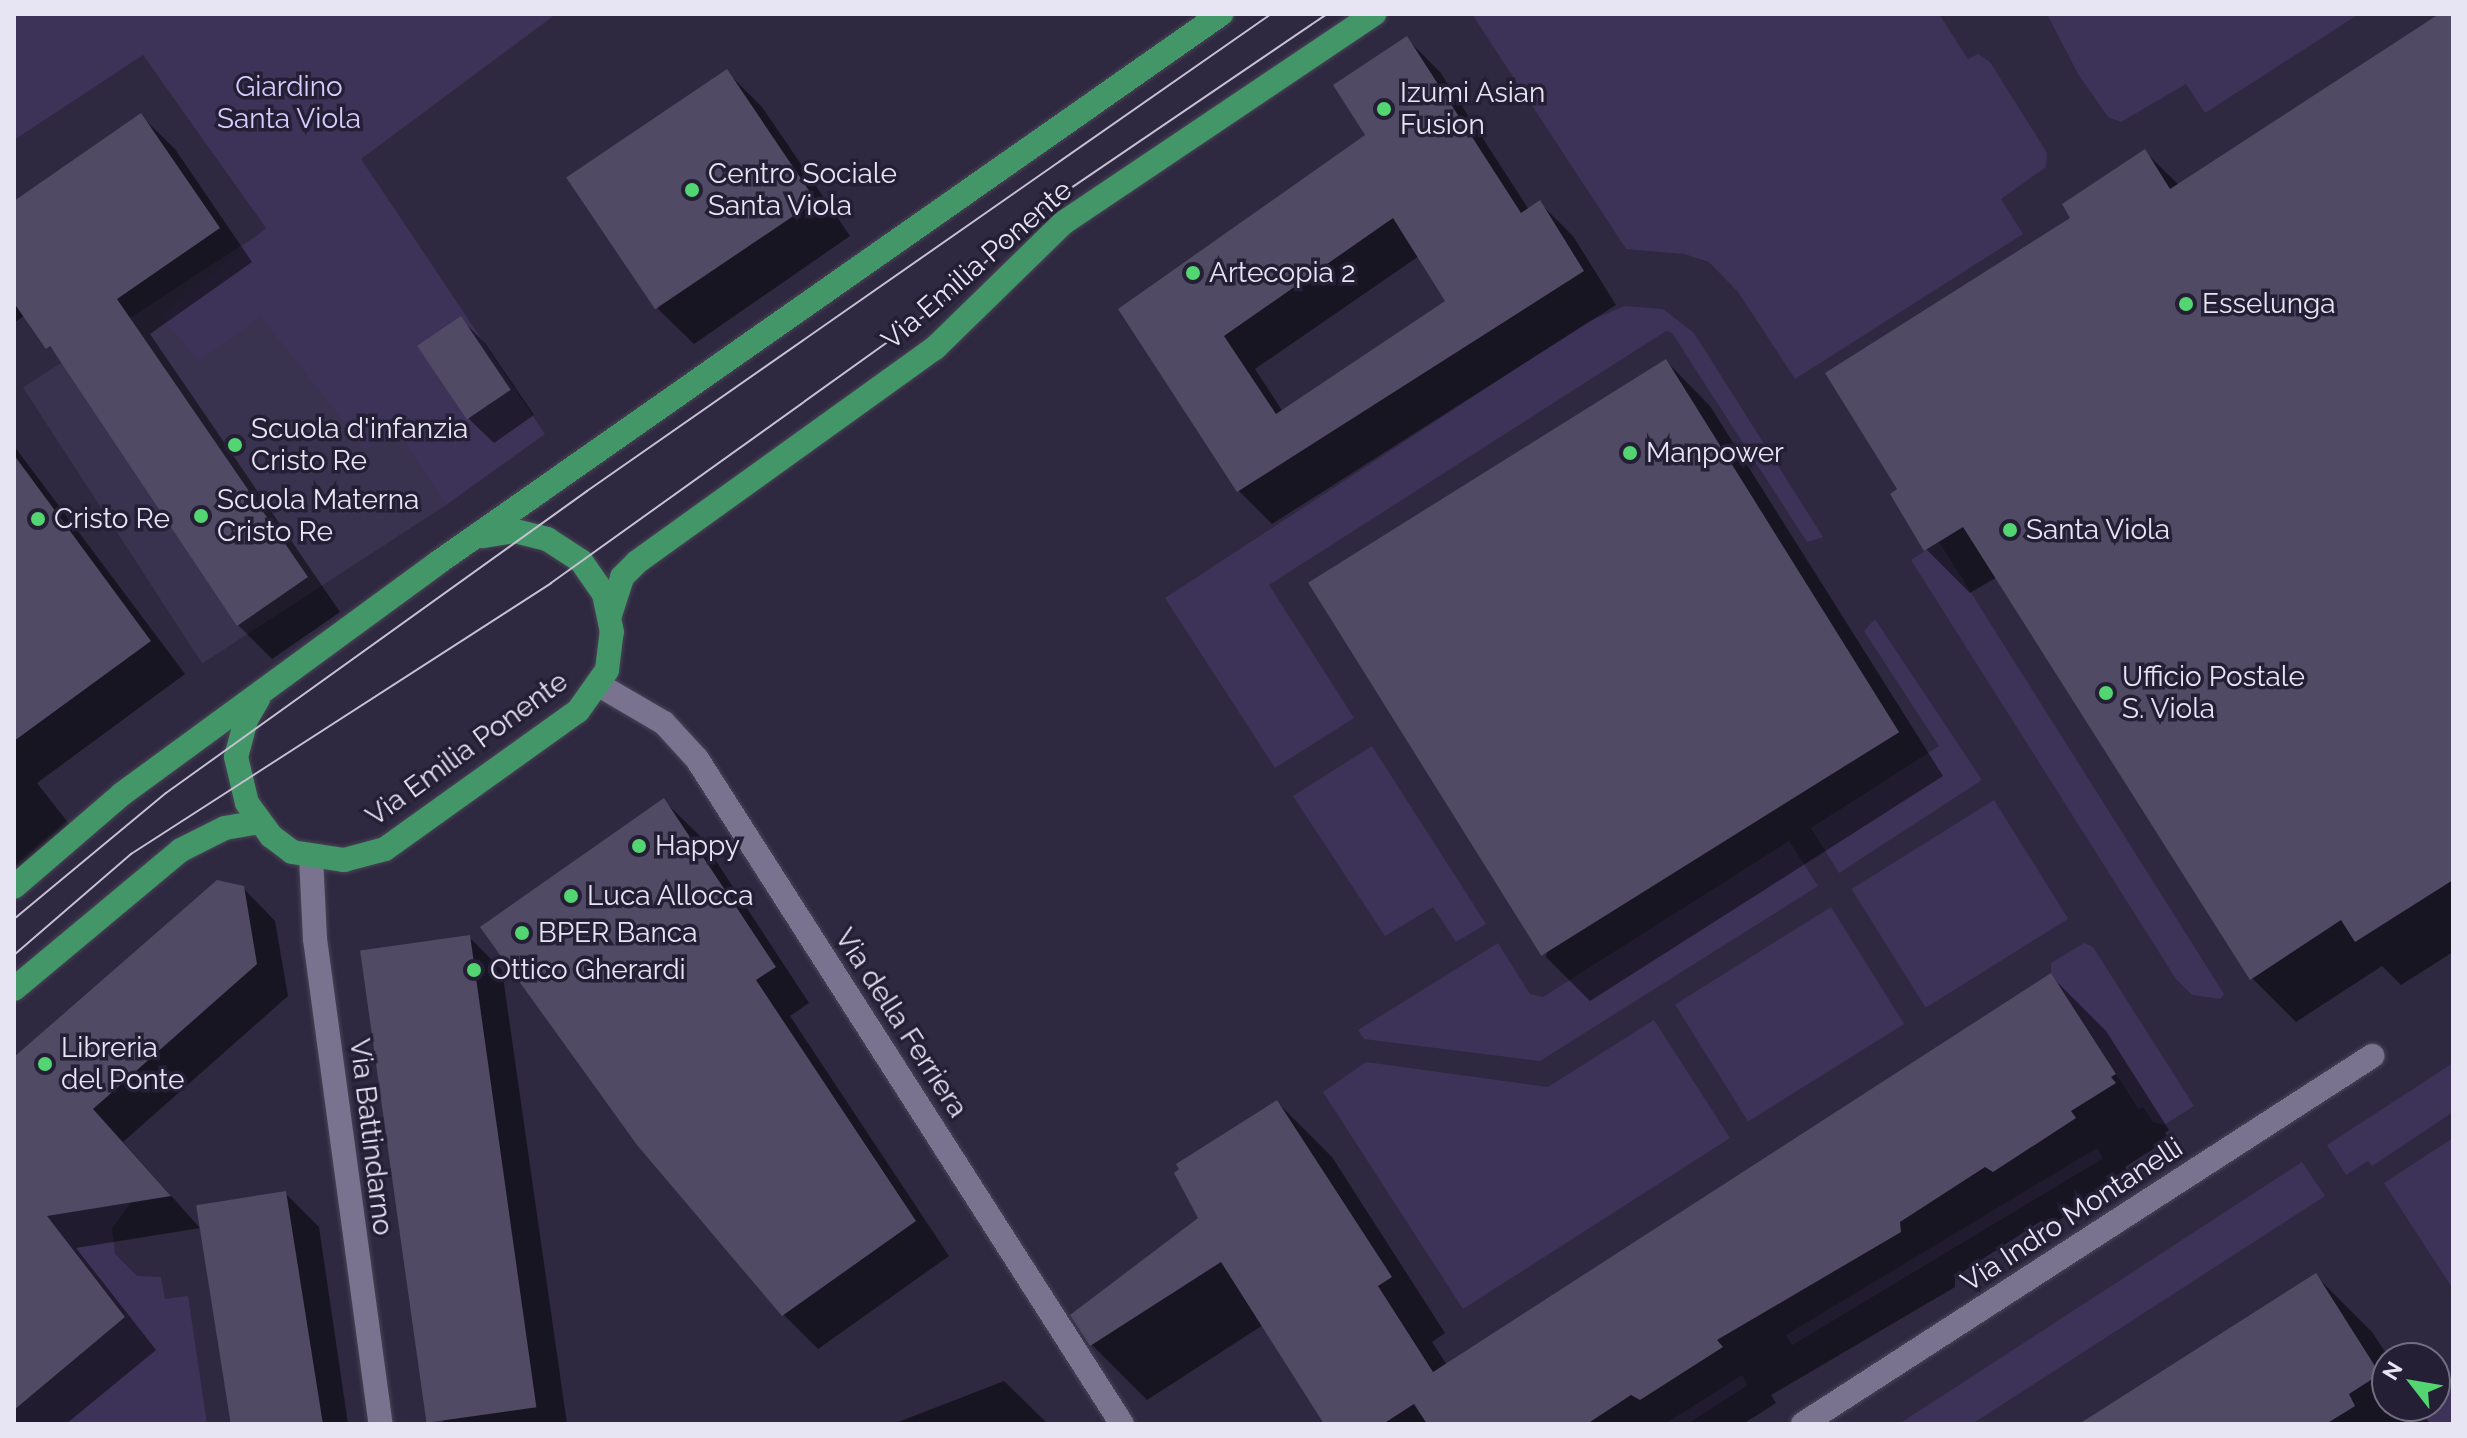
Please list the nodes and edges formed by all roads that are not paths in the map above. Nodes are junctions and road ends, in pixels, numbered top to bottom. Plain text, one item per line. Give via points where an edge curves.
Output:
1 (1221, 14) edge
2 (1374, 14) edge
3 (460, 547) junction
4 (610, 615) junction
5 (270, 685) junction
6 (599, 685) junction
7 (258, 822) junction
8 (311, 857) junction
9 (14, 887) edge
10 (14, 989) edge
11 (2372, 1056) dead end
12 (1807, 1423) edge
13 (381, 1424) edge
14 (1122, 1424) edge

1 - 3 main road, Via Emilia Ponente
2 - 4 main road, Via Emilia Ponente via 1063,223 935,348 637,562 622,577
3 - 4 main road, Via Emilia Ponente via 483,536 515,531 547,539 592,573
3 - 5 main road, Via Emilia Ponente
4 - 6 main road, Via Emilia Ponente via 611,652
5 - 7 main road, Via Emilia Ponente via 246,720 236,757 238,781
5 - 9 main road, Via Emilia Ponente via 122,794
6 - 8 main road, Via Emilia Ponente via 578,711 385,849 344,860
6 - 14 street, Via della Ferriera via 664,723 697,759
7 - 8 main road, Via Emilia Ponente via 292,852
7 - 10 main road via 225,828 181,850
8 - 13 street, Via Battindarno via 315,939
11 - 12 street, Via Indro Montanelli

